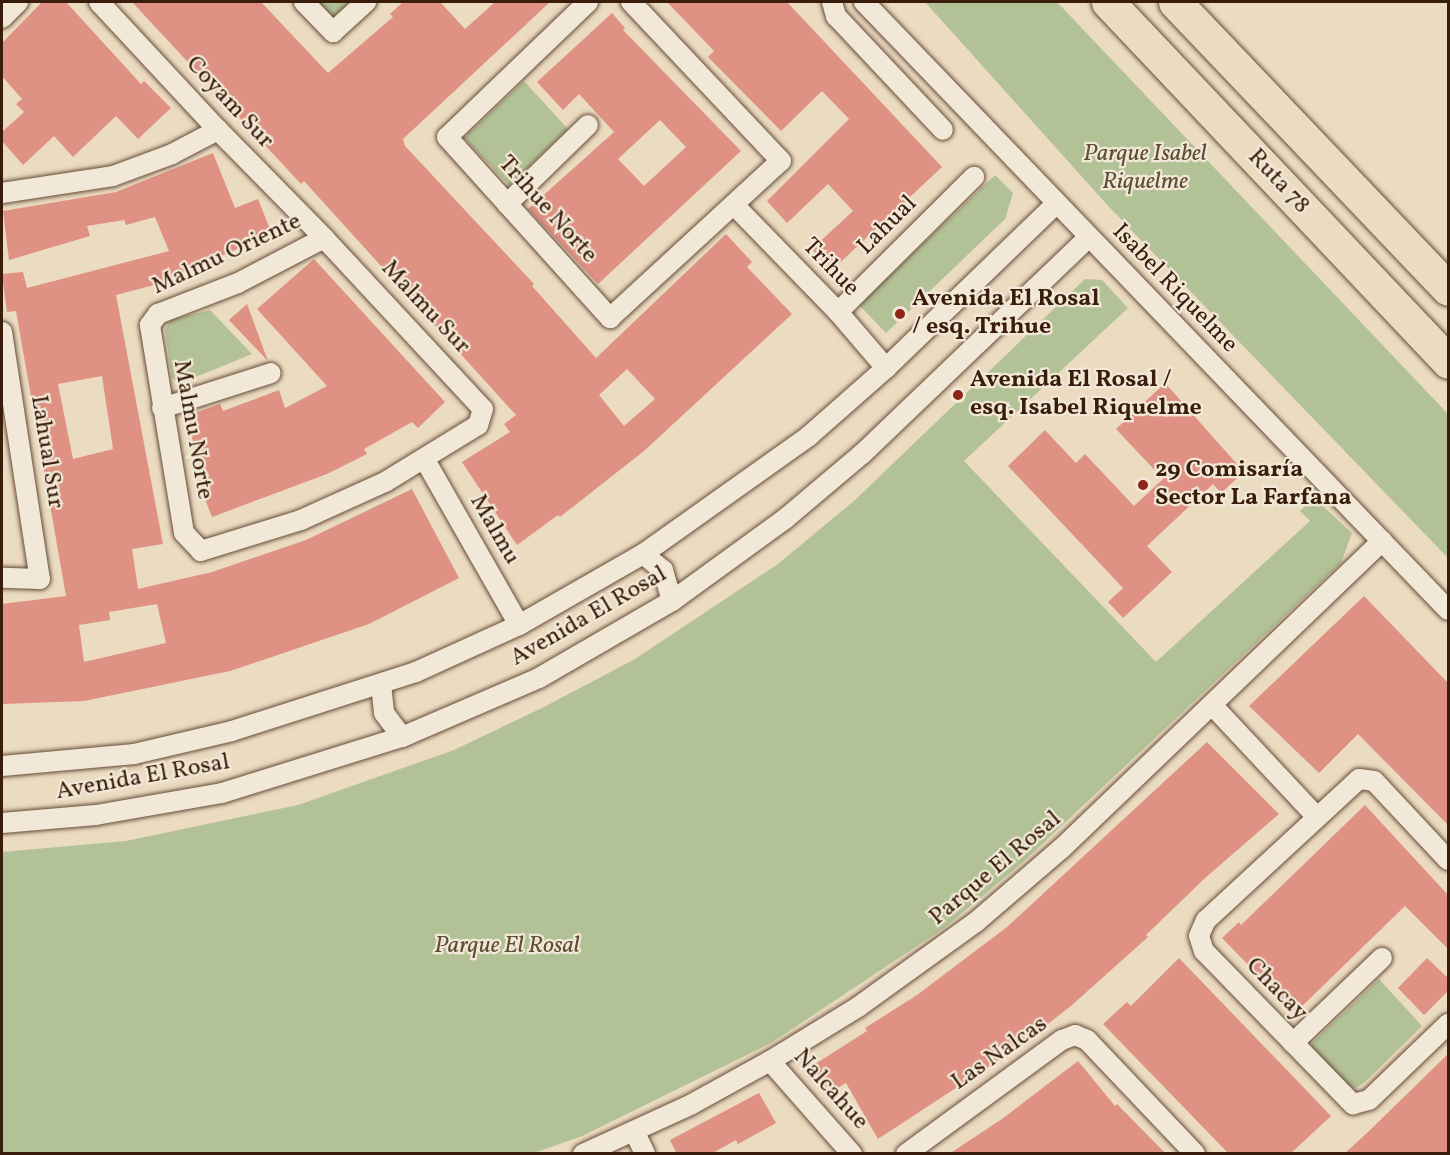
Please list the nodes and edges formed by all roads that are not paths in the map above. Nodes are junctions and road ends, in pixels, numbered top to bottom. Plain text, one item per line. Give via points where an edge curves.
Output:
1 (18, 2) edge
2 (99, 2) edge
3 (304, 2) edge
4 (366, 2) edge
5 (588, 2) edge
6 (631, 2) edge
7 (832, 2) edge
8 (864, 2) edge
9 (1108, 2) edge
10 (1175, 2) edge
11 (2, 18) edge
12 (588, 126) dead end
13 (218, 129) junction
14 (943, 130) dead end
15 (974, 177) dead end
16 (2, 193) edge
17 (507, 204) junction
18 (1056, 204) junction
19 (734, 205) junction
20 (324, 238) junction
21 (1088, 238) junction
22 (1449, 289) edge
23 (838, 312) junction
24 (153, 319) joint
25 (2, 332) edge
26 (1449, 362) edge
27 (886, 368) junction
28 (271, 373) dead end
29 (162, 408) junction
30 (424, 460) junction
31 (1382, 541) junction
32 (643, 554) junction
33 (2, 578) edge
34 (672, 601) junction
35 (1449, 610) edge
36 (519, 625) junction
37 (381, 684) junction
38 (1212, 705) junction
39 (402, 737) junction
40 (2, 766) edge
41 (1316, 816) junction
42 (2, 823) edge
43 (1449, 860) edge
44 (1382, 958) dead end
45 (1449, 1024) edge
46 (1293, 1043) junction
47 (770, 1061) junction
48 (634, 1131) junction
49 (583, 1154) edge
50 (645, 1154) edge
51 (852, 1154) edge
52 (906, 1154) edge
53 (1196, 1154) edge

1 - 11 street
2 - 13 street, Coyam Sur
3 - 4 street via 333,32
5 - 17 street, Trihue Norte via 447,137
6 - 19 street via 781,161
7 - 14 street via 836,16
8 - 18 street, Isabel Riquelme
9 - 26 highway, Ruta 78
10 - 22 highway, Ruta 78
12 - 17 street
13 - 16 street via 172,154 113,176
13 - 20 street, Coyam Sur
15 - 23 street, Lahual
17 - 19 street, Trihue Norte via 610,318
18 - 21 street, Isabel Riquelme
18 - 27 street, Avenida El Rosal
19 - 23 street, Trihue
20 - 24 street, Malmu Oriente via 238,283 165,310
20 - 30 street, Malmu Sur via 480,404 484,415 478,424
21 - 31 street, Isabel Riquelme
21 - 34 street, Avenida El Rosal via 847,468 753,544
23 - 27 street, Trihue
24 - 29 street, Malmu Norte via 149,332
25 - 33 street, Lahual Sur via 40,579
27 - 32 street, Avenida El Rosal via 769,467
28 - 29 street
29 - 30 street, Malmu Norte via 184,533 193,547 209,551 300,520
30 - 36 street, Malmu
31 - 35 street, Isabel Riquelme
31 - 38 street, Parque El Rosal
32 - 34 street via 663,570
32 - 36 street, Avenida El Rosal
34 - 39 street, Avenida El Rosal via 539,678
36 - 37 street, Avenida El Rosal
37 - 39 street via 384,712
37 - 40 street, Avenida El Rosal via 300,712 184,744 90,759
38 - 41 street
38 - 47 street, Parque El Rosal via 1061,849 976,922 866,1001
39 - 42 street, Avenida El Rosal via 222,793 96,815
41 - 43 street, Chacay via 1355,780 1369,779
41 - 46 street, Chacay via 1206,920 1199,936 1204,951
44 - 46 street
45 - 46 street, Chacay via 1361,1105 1349,1102
47 - 48 street, Parque El Rosal
47 - 51 street, Nalcahue
48 - 49 street, Parque El Rosal
48 - 50 street
52 - 53 street, Las Nalcas via 1062,1040 1075,1035 1087,1040

